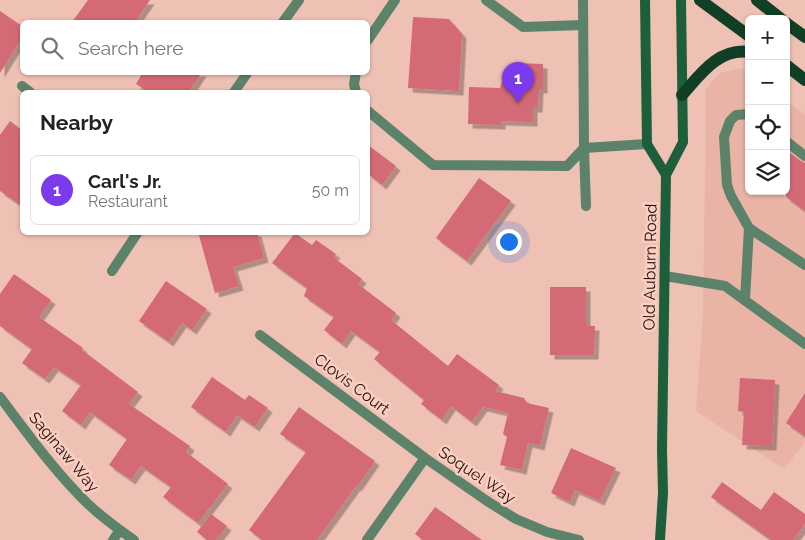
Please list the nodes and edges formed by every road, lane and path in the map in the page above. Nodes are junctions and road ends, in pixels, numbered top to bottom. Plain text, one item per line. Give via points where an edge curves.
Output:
1 (299, 0) edge
2 (395, 0) edge
3 (486, 0) edge
4 (583, 0) edge
5 (645, 0) edge
6 (681, 0) edge
7 (700, 0) edge
8 (757, 0) edge
9 (776, 15) edge
10 (284, 20) edge
11 (583, 25) junction
12 (790, 26) edge
13 (745, 33) edge
14 (370, 37) edge
15 (805, 37) edge
16 (745, 52) edge
17 (790, 69) edge
18 (246, 75) edge
19 (356, 75) edge
20 (805, 80) edge
21 (235, 90) edge
22 (356, 90) edge
23 (682, 95) junction
24 (370, 113) edge
25 (745, 114) edge
26 (647, 144) junction
27 (790, 144) edge
28 (584, 148) junction
29 (805, 156) edge
30 (666, 174) junction
31 (586, 206) dead end
32 (749, 228) junction
33 (136, 235) edge
34 (805, 265) edge
35 (112, 271) dead end
36 (665, 276) junction
37 (745, 300) junction
38 (260, 335) dead end
39 (805, 344) edge
40 (0, 397) edge
41 (425, 458) junction
42 (120, 530) junction
43 (113, 540) edge
44 (134, 540) edge
45 (367, 540) edge
46 (580, 540) edge
47 (660, 540) edge

1 - 10 street
2 - 14 street
3 - 11 street via 523,27
4 - 11 street
5 - 26 main road
6 - 23 main road
7 - 13 main road
8 - 9 main road
11 - 28 street
12 - 15 main road
16 - 23 main road via 735,52 717,60
17 - 20 main road
18 - 21 street
19 - 22 street
23 - 30 main road via 683,142
24 - 28 street via 433,165 567,166
25 - 32 street via 736,115 730,121 724,137 727,185
26 - 28 street
26 - 30 main road
27 - 29 street
28 - 31 street
30 - 36 main road, Old Auburn Road
32 - 34 street
32 - 37 street
33 - 35 street
36 - 37 street via 725,286
36 - 47 main road, Old Auburn Road
37 - 39 street
38 - 41 street, Clovis Court
40 - 42 street, Saginaw Way via 57,471
41 - 45 street, Soquel Way
41 - 46 street, Soquel Way via 516,519 547,532
42 - 43 street
42 - 44 street, Saginaw Way

